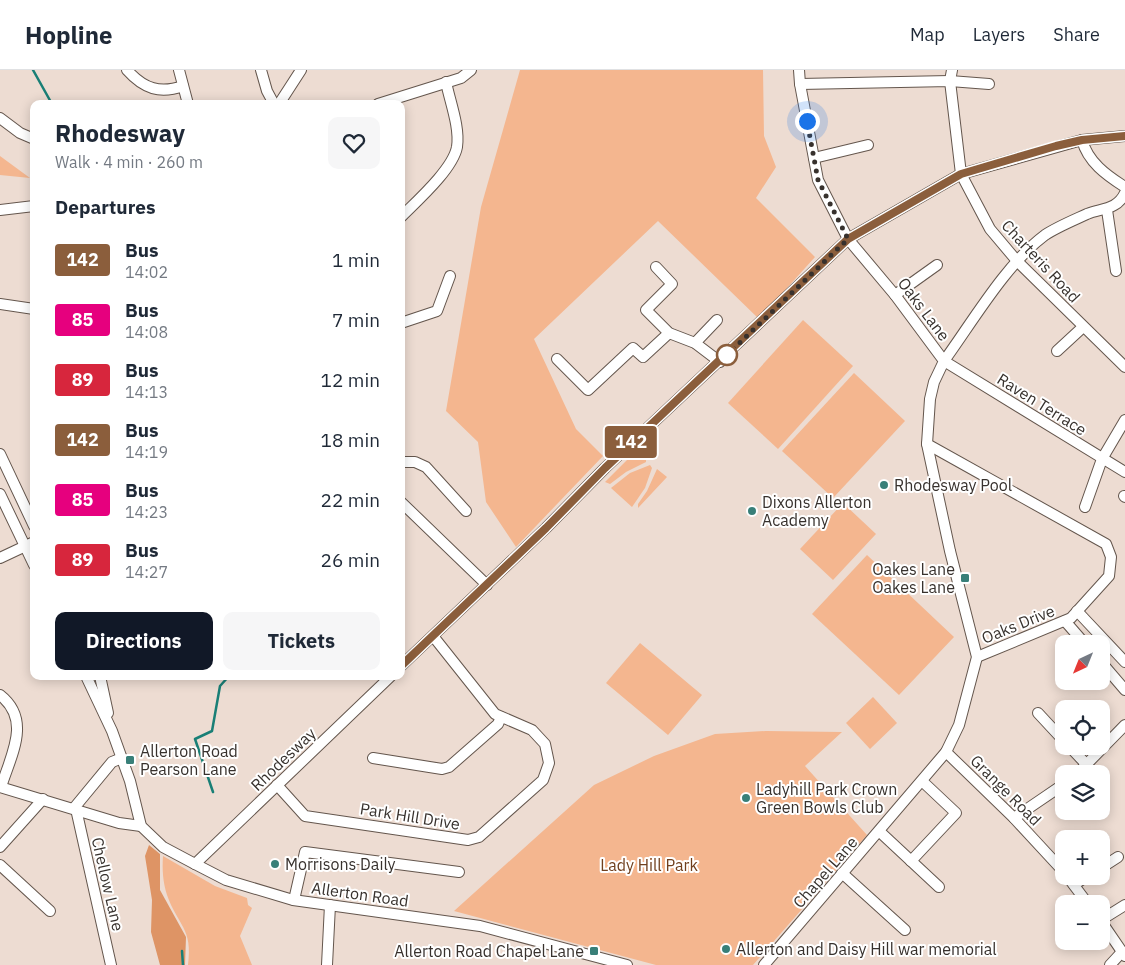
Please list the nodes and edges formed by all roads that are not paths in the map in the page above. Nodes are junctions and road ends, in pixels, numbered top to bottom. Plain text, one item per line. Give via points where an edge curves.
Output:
1 (127, 70) edge
2 (179, 70) edge
3 (261, 70) edge
4 (301, 70) edge
5 (471, 70) edge
6 (799, 70) edge
7 (952, 70) edge
8 (950, 81) junction
9 (446, 82) junction
10 (800, 84) junction
11 (989, 84) dead end
12 (183, 86) junction
13 (187, 100) edge
14 (272, 100) edge
15 (282, 100) edge
16 (390, 100) edge
17 (0, 118) edge
18 (1125, 136) edge
19 (30, 137) edge
20 (1082, 140) junction
21 (868, 145) dead end
22 (814, 158) junction
23 (961, 174) junction
24 (1125, 187) edge
25 (1125, 193) edge
26 (30, 206) edge
27 (0, 210) edge
28 (1107, 210) junction
29 (405, 213) edge
30 (848, 239) junction
31 (1017, 261) junction
32 (937, 265) dead end
33 (656, 267) dead end
34 (1116, 271) dead end
35 (450, 276) dead end
36 (895, 295) junction
37 (0, 304) edge
38 (30, 308) edge
39 (717, 320) dead end
40 (405, 321) edge
41 (1083, 327) junction
42 (669, 333) junction
43 (695, 343) junction
44 (1058, 351) dead end
45 (557, 359) dead end
46 (944, 361) junction
47 (720, 362) junction
48 (1125, 368) edge
49 (1125, 420) edge
50 (927, 444) junction
51 (0, 454) edge
52 (1102, 459) junction
53 (405, 462) edge
54 (1125, 472) edge
55 (0, 494) edge
56 (29, 505) edge
57 (405, 506) edge
58 (1085, 507) dead end
59 (466, 511) dead end
60 (29, 544) edge
61 (0, 558) edge
62 (487, 585) junction
63 (1077, 611) junction
64 (1065, 620) junction
65 (1078, 635) edge
66 (433, 636) junction
67 (977, 657) junction
68 (405, 659) edge
69 (1125, 662) edge
70 (1110, 672) edge
71 (88, 680) edge
72 (101, 680) edge
73 (387, 680) edge
74 (1125, 690) edge
75 (0, 694) edge
76 (1038, 713) dead end
77 (501, 717) junction
78 (1125, 725) edge
79 (112, 731) junction
80 (1055, 731) edge
81 (946, 752) junction
82 (1078, 755) edge
83 (122, 758) junction
84 (373, 758) dead end
85 (1086, 764) joint
86 (922, 782) junction
87 (277, 785) junction
88 (0, 787) edge
89 (1055, 790) edge
90 (43, 799) junction
91 (75, 809) junction
92 (1014, 818) junction
93 (141, 826) junction
94 (880, 832) junction
95 (0, 847) edge
96 (1118, 857) dead end
97 (1055, 858) edge
98 (911, 861) junction
99 (1110, 862) edge
100 (0, 864) edge
101 (195, 864) junction
102 (459, 872) dead end
103 (842, 873) junction
104 (939, 887) dead end
105 (294, 900) junction
106 (330, 905) junction
107 (1125, 905) edge
108 (50, 911) dead end
109 (1110, 914) edge
110 (905, 930) dead end
111 (1110, 933) edge
112 (1124, 954) edge
113 (111, 965) edge
114 (327, 965) edge
115 (627, 965) edge
116 (764, 965) edge
117 (1110, 965) edge

1 - 12 street via 157,91
2 - 12 street
3 - 14 street
4 - 15 street
5 - 9 street via 462,78
6 - 10 street, Oaks Lane
7 - 8 street, Charteris Road
8 - 10 street
8 - 11 street
8 - 23 street, Charteris Road
9 - 16 street
9 - 29 street via 457,148 448,165
10 - 22 street, Oaks Lane
12 - 13 street
17 - 19 street
18 - 20 street
20 - 23 street
20 - 24 street via 1086,154
21 - 22 street
22 - 30 street, Oaks Lane via 818,180
23 - 30 street
23 - 31 street, Charteris Road via 990,229
25 - 28 street
26 - 27 street
28 - 31 street via 1088,214 1046,234
28 - 34 street
30 - 36 street, Oaks Lane
30 - 47 street
31 - 41 street, Charteris Road
31 - 46 street
32 - 36 street
33 - 42 street via 672,284 646,310
35 - 40 street via 437,312
36 - 46 street, Oaks Lane
37 - 38 street
39 - 43 street
41 - 44 street
41 - 48 street, Charteris Road
42 - 43 street
42 - 45 street via 643,357 633,348 588,390
43 - 47 street
46 - 50 street, Oaks Lane via 930,399
46 - 52 street, Raven Terrace
47 - 62 street via 626,448
49 - 52 street
50 - 63 street, Oaks Drive via 1106,544 1111,558 1109,576
50 - 67 street, Oaks Lane
51 - 56 street
52 - 54 street, Raven Terrace
52 - 58 street
53 - 59 street via 426,467
55 - 60 street
57 - 62 street
60 - 61 street
62 - 66 street
63 - 64 street, Oaks Drive
63 - 69 street
64 - 65 street
64 - 67 street, Oaks Drive
66 - 68 street
66 - 77 street, Park Hill Drive via 495,714
67 - 81 street, Oaks Lane via 959,725
70 - 74 street
71 - 79 street
72 - 79 street
73 - 87 street, Rhodesway
75 - 88 street via 11,703 19,729
76 - 80 street
77 - 84 street via 498,724 449,767 442,769
77 - 87 street, Park Hill Drive via 532,730 545,744 549,763 543,780 479,837 468,840 305,816
78 - 85 street
79 - 83 street
81 - 86 street, Chapel Lane
81 - 92 street, Grange Road
82 - 85 street
83 - 91 street via 112,762
83 - 93 street
86 - 94 street, Chapel Lane
86 - 98 street via 956,814
87 - 101 street, Rhodesway
88 - 90 street
89 - 92 street
90 - 91 street
90 - 95 street
91 - 93 street via 129,826
91 - 113 street, Chellow Lane
92 - 97 street, Grange Road
93 - 101 street, Allerton Road via 163,847
94 - 98 street
94 - 103 street, Chapel Lane
96 - 99 street
98 - 104 street
100 - 108 street
101 - 105 street, Allerton Road via 226,880
102 - 105 street via 305,852
103 - 110 street
103 - 116 street, Chapel Lane
105 - 106 street, Allerton Road
106 - 114 street
106 - 115 street, Allerton Road via 480,926
107 - 109 street
111 - 112 street
112 - 117 street

